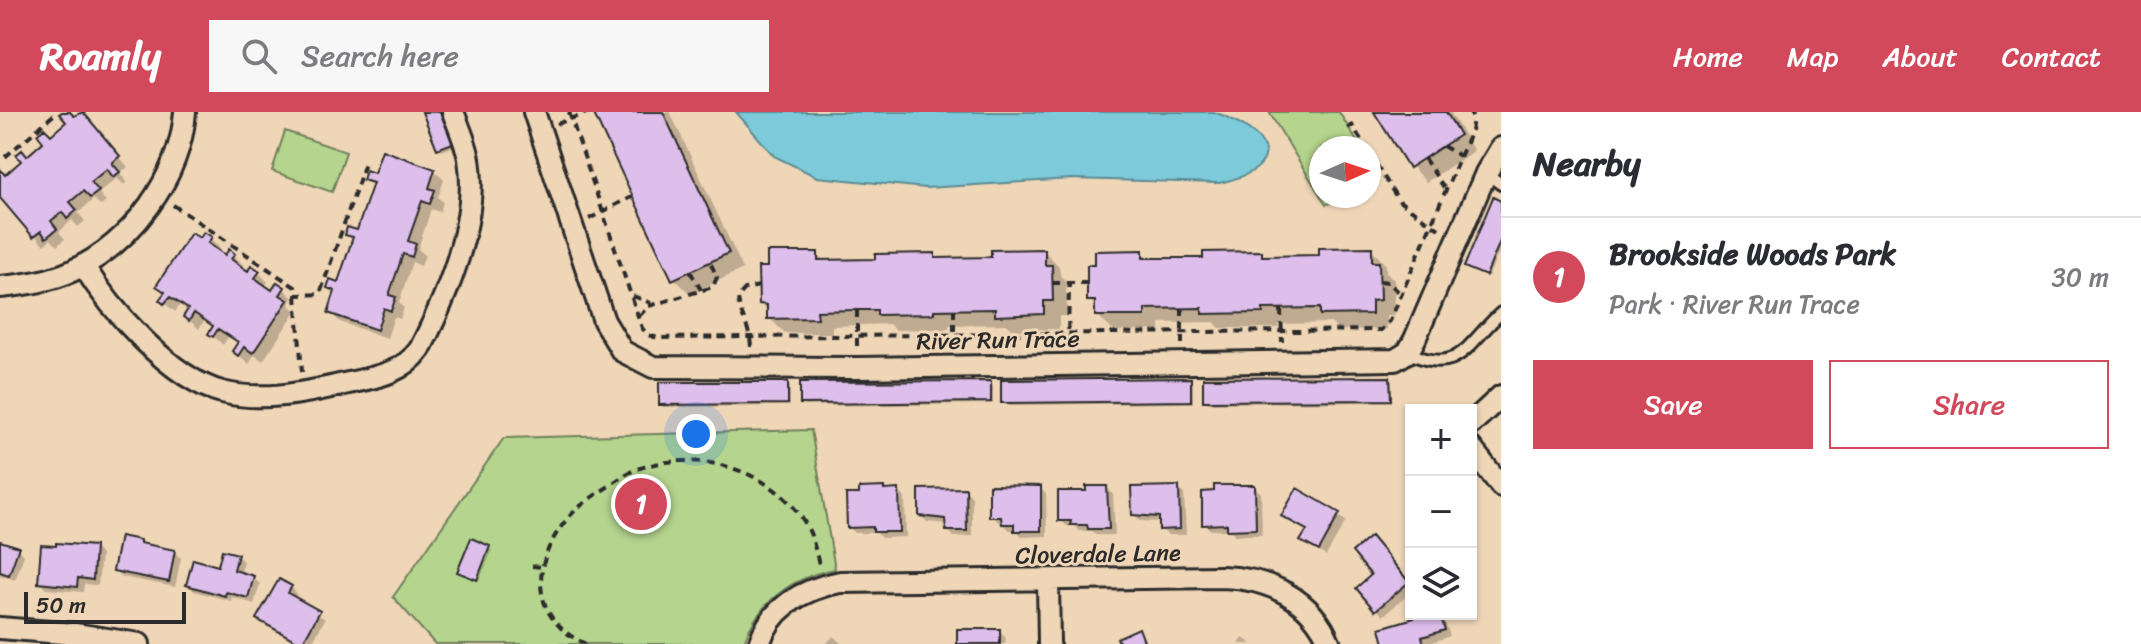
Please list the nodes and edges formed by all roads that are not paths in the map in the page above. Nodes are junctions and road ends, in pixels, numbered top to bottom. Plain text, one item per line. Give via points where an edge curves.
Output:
1 (185, 112) edge
2 (453, 112) edge
3 (537, 121) edge
4 (1501, 148) edge
5 (1494, 178) edge
6 (83, 265) junction
7 (0, 287) edge
8 (1501, 313) edge
9 (1408, 352) junction
10 (1501, 396) edge
11 (1477, 418) edge
12 (1477, 456) edge
13 (1501, 486) edge
14 (1048, 581) junction
15 (0, 628) edge
16 (139, 644) edge
17 (759, 644) edge
18 (1049, 644) edge
19 (1330, 644) edge

1 - 6 street via 177,152 156,194 125,234
2 - 6 street via 469,160 469,202 456,267 420,349 393,371 304,392 233,394 197,382 124,320
3 - 9 street, River Run Trace via 604,321 622,351 653,367 1380,363
4 - 5 street
5 - 9 street via 1458,238
6 - 7 street via 47,280
8 - 9 lane via 1481,336 1445,361 1428,362
10 - 11 street
12 - 13 street
14 - 17 street, Cloverdale Lane via 840,582 790,601
14 - 18 street
14 - 19 street, Cloverdale Lane via 1253,580 1297,600
15 - 16 street

